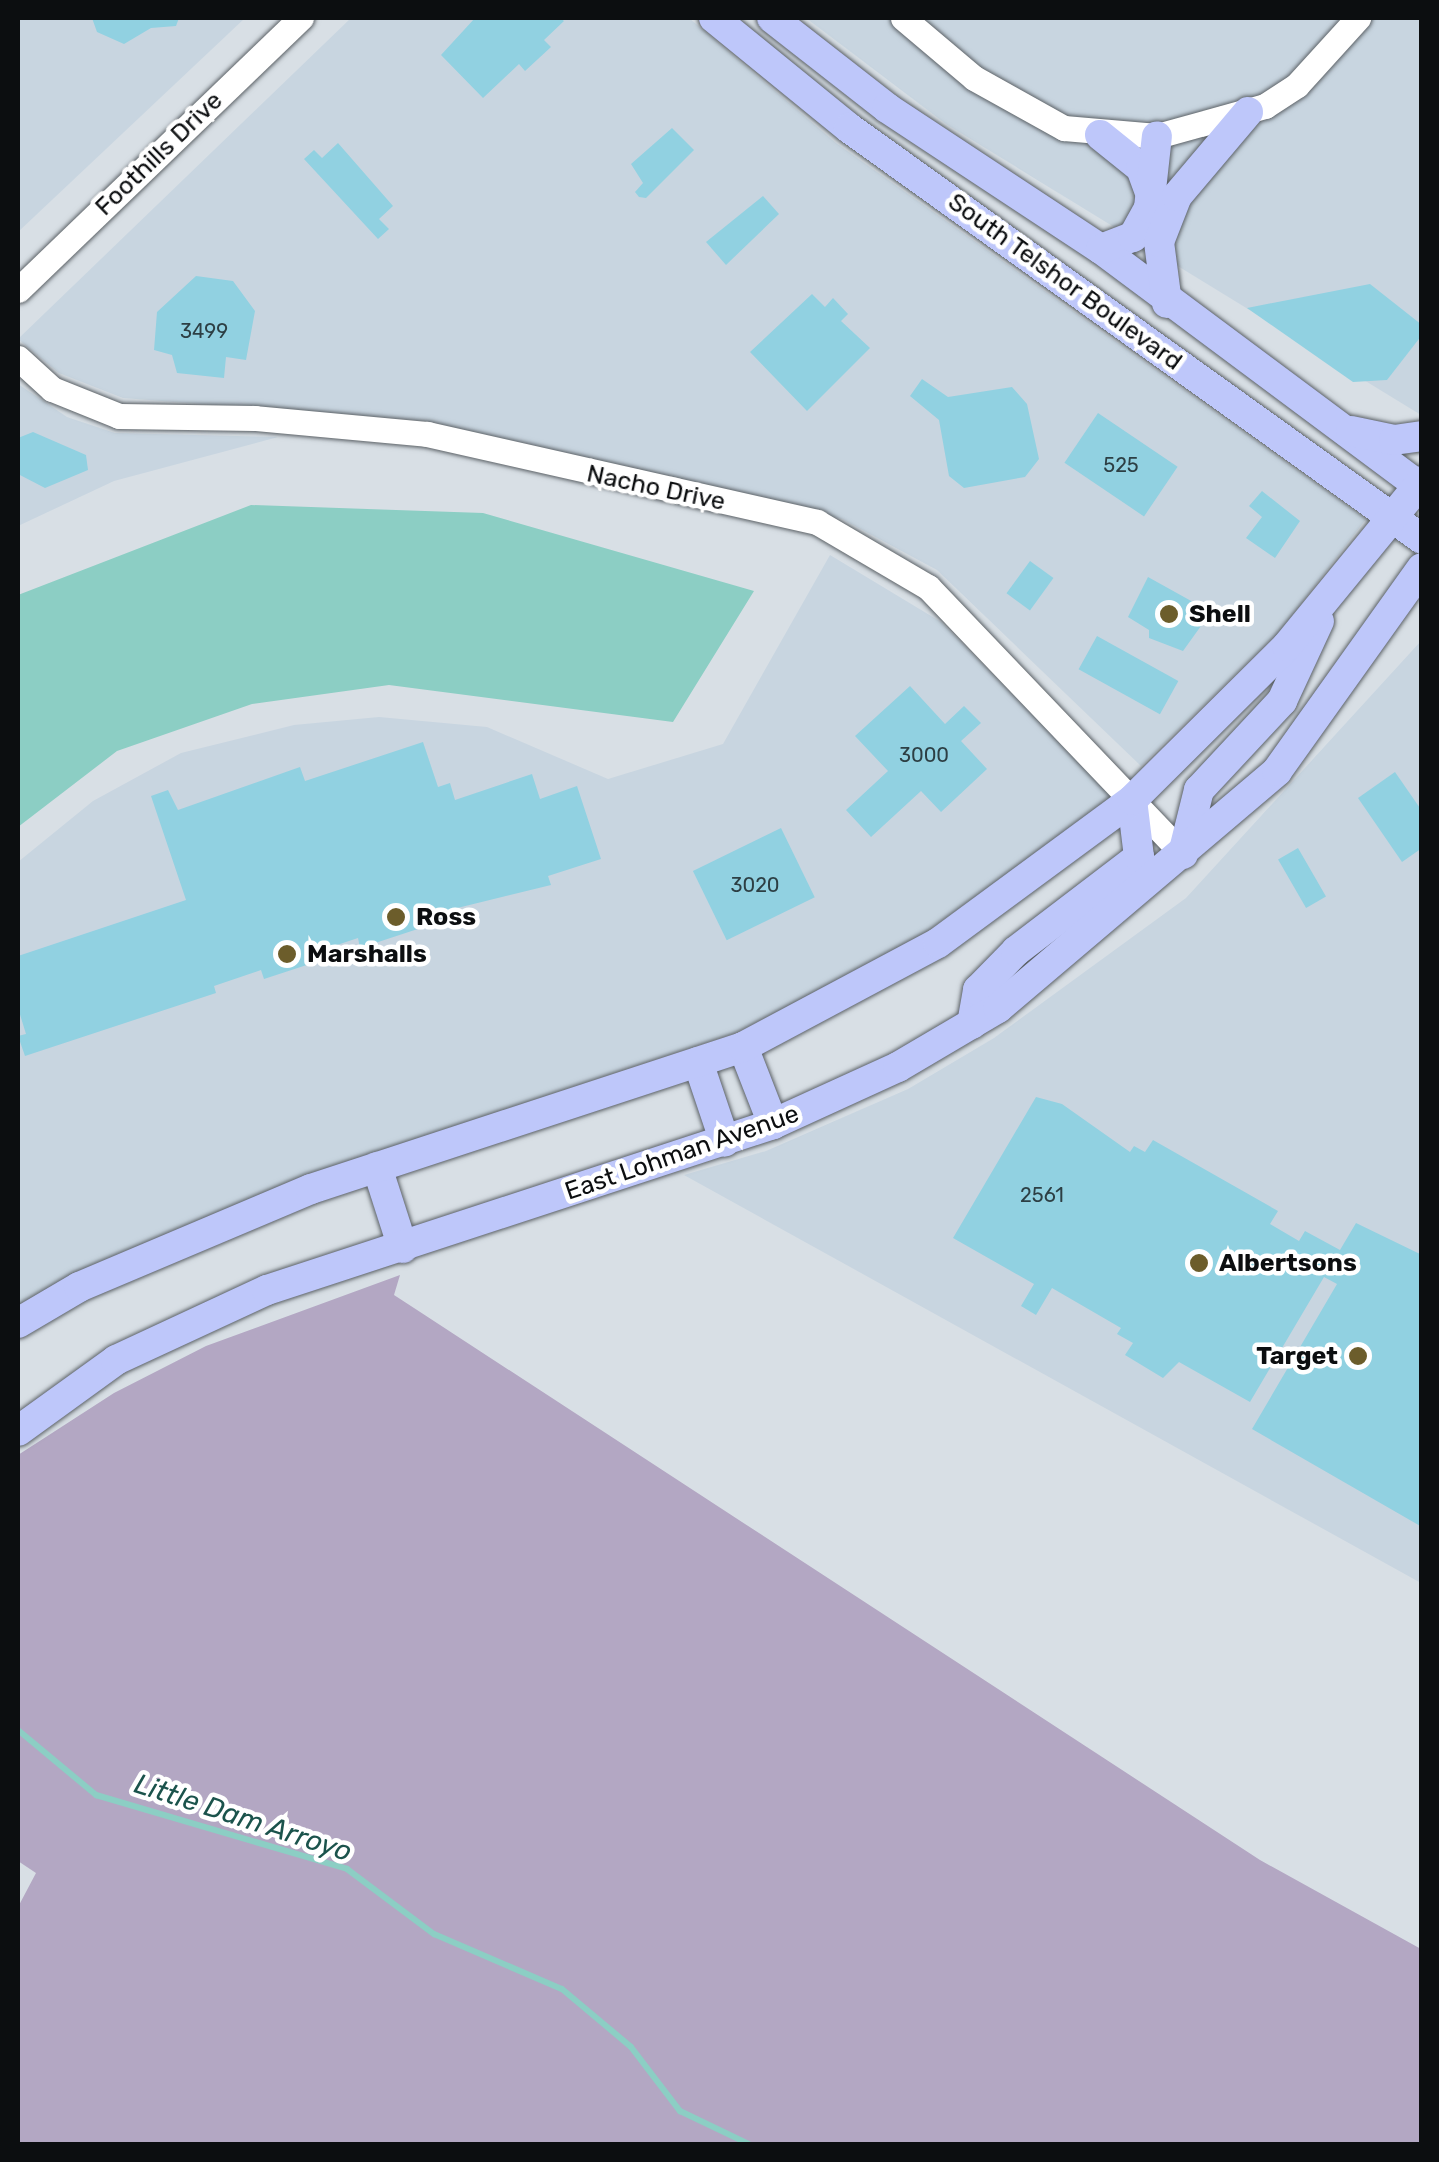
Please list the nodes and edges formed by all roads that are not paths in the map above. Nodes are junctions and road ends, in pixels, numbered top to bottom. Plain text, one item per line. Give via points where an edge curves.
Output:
1 (300, 18) edge
2 (714, 18) edge
3 (772, 18) edge
4 (903, 18) edge
5 (1358, 18) edge
6 (1248, 112) junction
7 (1165, 134) junction
8 (1100, 135) junction
9 (896, 161) junction
10 (1164, 194) junction
11 (1068, 227) junction
12 (1101, 249) junction
13 (18, 290) edge
14 (1167, 302) junction
15 (18, 358) edge
16 (1340, 428) junction
17 (1422, 436) edge
18 (1420, 485) edge
19 (1392, 518) junction
20 (1422, 539) edge
21 (1422, 568) edge
22 (1328, 595) junction
23 (1132, 800) junction
24 (1183, 854) junction
25 (972, 1024) junction
26 (742, 1048) junction
27 (698, 1062) junction
28 (773, 1124) junction
29 (725, 1142) junction
30 (376, 1167) junction
31 (403, 1248) junction
32 (18, 1324) edge
33 (18, 1431) edge

1 - 13 street, Foothills Drive
2 - 9 main road, South Telshor Boulevard
3 - 11 main road, South Telshor Boulevard via 887,108
4 - 8 street via 1009,101 1064,128
5 - 6 street via 1296,85
6 - 7 street
6 - 10 main road
7 - 8 street
7 - 10 main road
8 - 10 main road
9 - 11 main road via 927,154 1040,222
9 - 19 main road, South Telshor Boulevard
10 - 12 main road via 1132,237
10 - 14 main road via 1159,242
11 - 12 main road, South Telshor Boulevard
12 - 14 main road, South Telshor Boulevard
14 - 16 main road, South Telshor Boulevard
15 - 23 street, Nacho Drive via 52,389 119,416 255,418 427,434 818,522 928,587
16 - 17 main road via 1394,440
16 - 18 main road, South Telshor Boulevard
18 - 19 main road
19 - 20 main road, South Telshor Boulevard
19 - 22 main road
21 - 24 main road, East Lohman Avenue via 1277,772
22 - 23 main road via 1287,646
22 - 24 main road via 1282,701 1199,790
23 - 24 street, Nacho Drive
23 - 25 main road via 1139,857 1016,951 978,990
23 - 26 main road via 938,943
24 - 25 main road, East Lohman Avenue
25 - 28 main road, East Lohman Avenue via 898,1067
26 - 27 main road
26 - 28 main road
27 - 29 main road
27 - 30 main road
28 - 29 main road, East Lohman Avenue
29 - 31 main road, East Lohman Avenue
30 - 31 main road
30 - 32 main road via 79,1286
31 - 33 main road, East Lohman Avenue via 267,1290 116,1360

